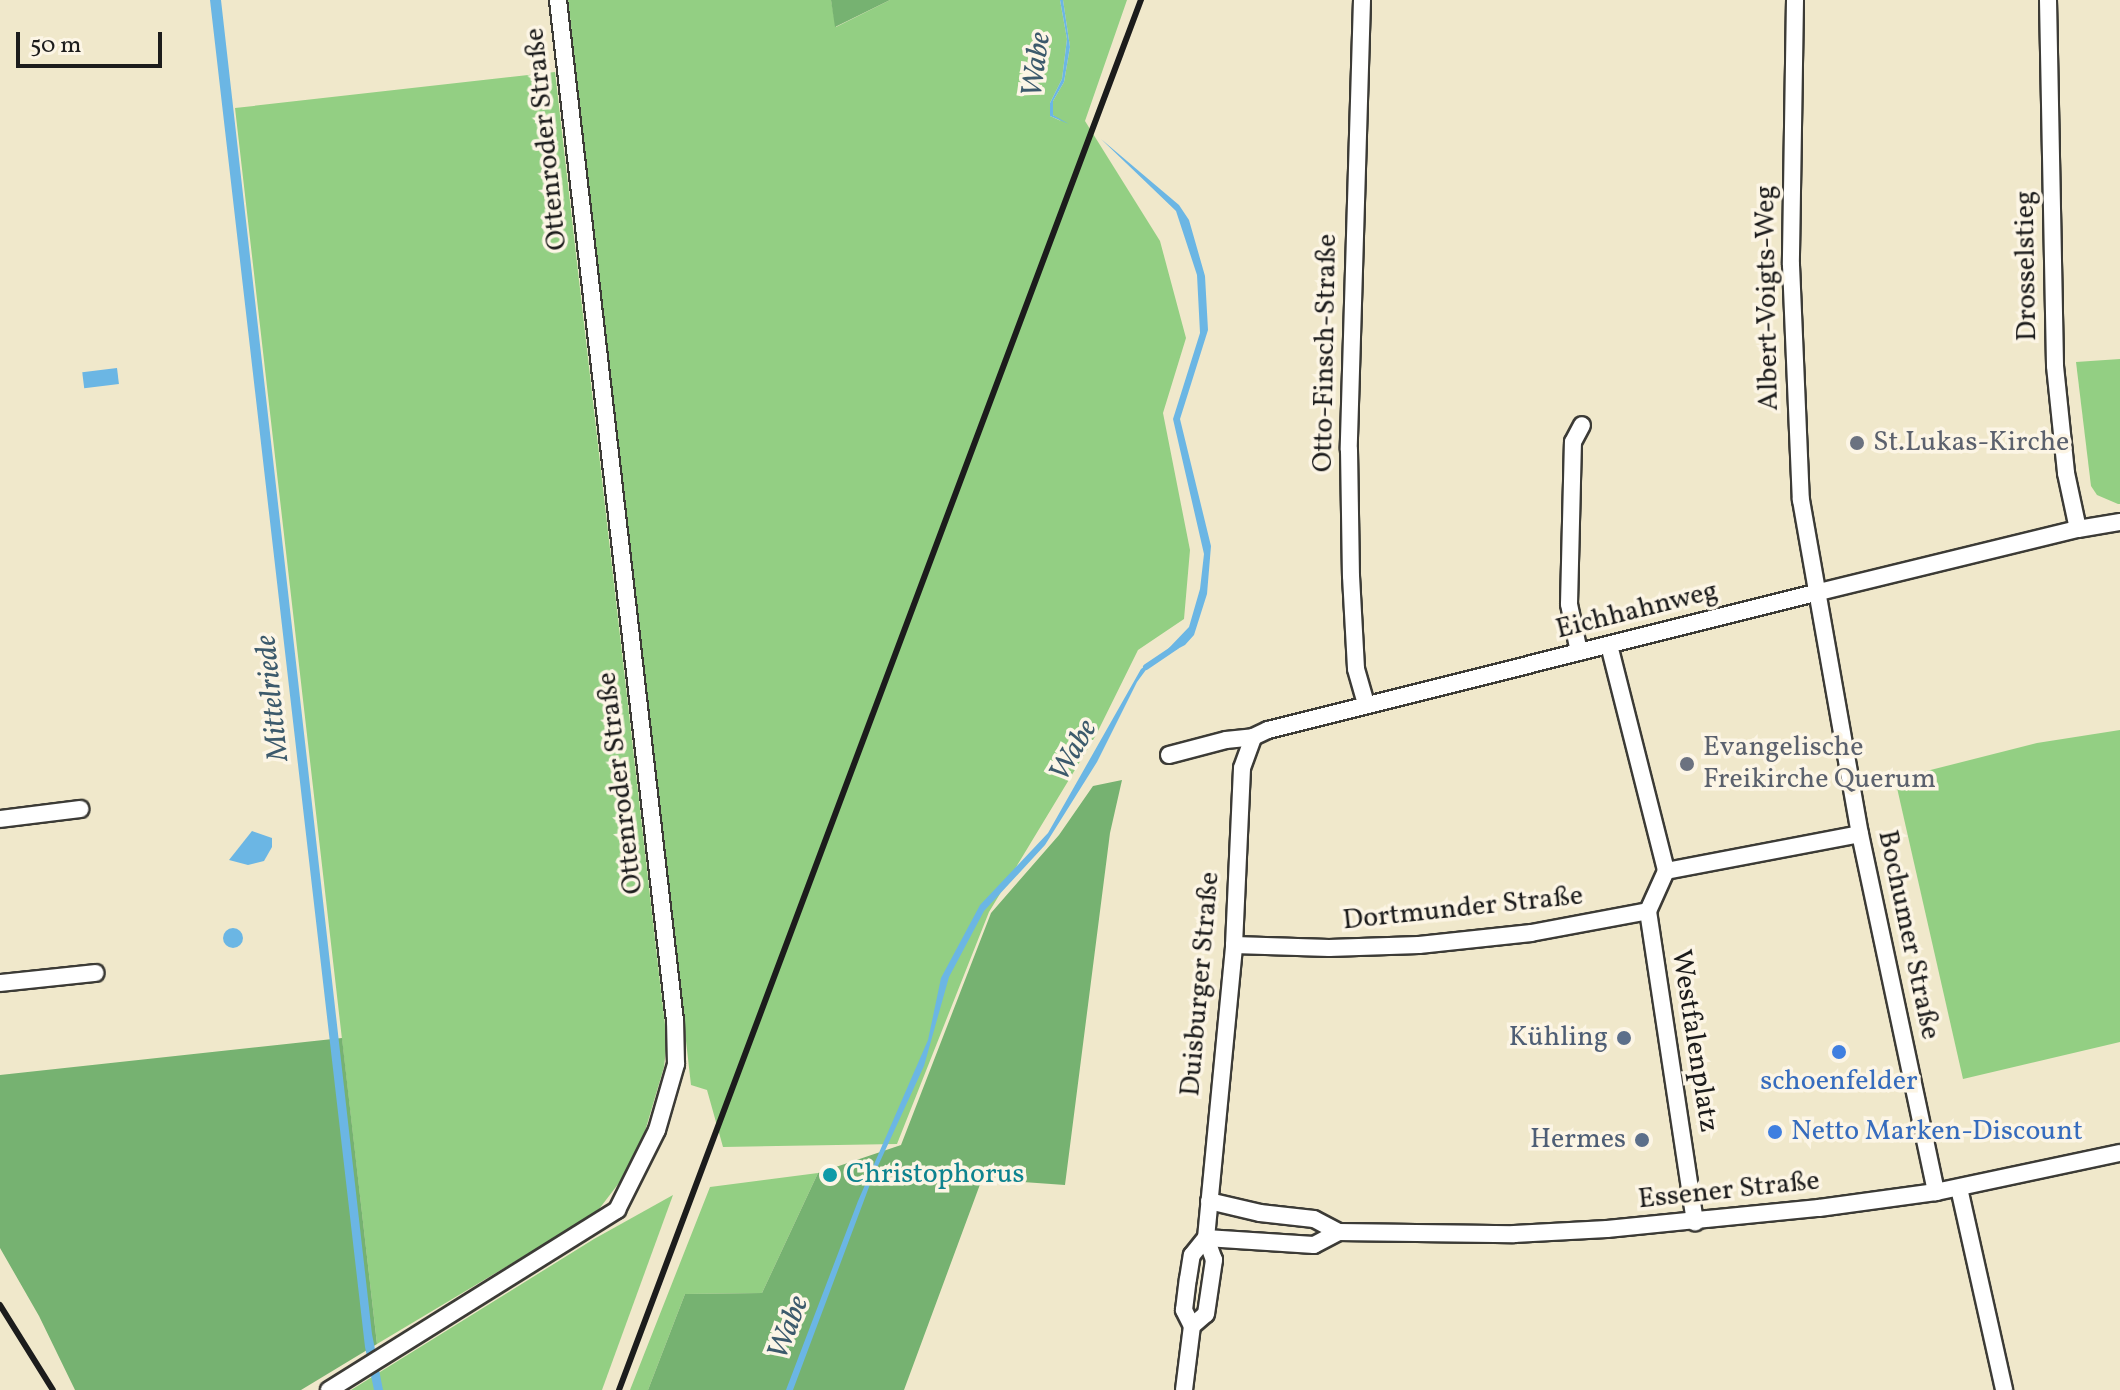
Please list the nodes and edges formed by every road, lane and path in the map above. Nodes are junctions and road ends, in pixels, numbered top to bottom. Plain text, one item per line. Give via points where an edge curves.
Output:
1 (558, 0) edge
2 (1362, 0) edge
3 (1795, 0) edge
4 (2048, 0) edge
5 (1582, 425) dead end
6 (2120, 522) edge
7 (2078, 529) junction
8 (1815, 593) junction
9 (1609, 645) junction
10 (1579, 652) junction
11 (1366, 705) junction
12 (1253, 737) junction
13 (1169, 755) dead end
14 (80, 809) dead end
15 (0, 819) edge
16 (1860, 834) junction
17 (1666, 871) junction
18 (1648, 911) junction
19 (1234, 945) junction
20 (95, 973) dead end
21 (0, 983) edge
22 (2120, 1153) edge
23 (1959, 1188) junction
24 (1936, 1192) junction
25 (1209, 1201) junction
26 (1695, 1222) junction
27 (1338, 1232) junction
28 (1206, 1238) junction
29 (329, 1390) edge
30 (1184, 1390) edge
31 (2004, 1390) edge

1 - 29 street, Ottenroder Straße via 676,1064 657,1130 617,1210
2 - 11 street, Otto-Finsch-Straße via 1349,465 1356,669
3 - 8 street, Albert-Voigts-Weg via 1794,364 1801,500
4 - 7 street, Drosselstieg via 2055,366 2066,473
5 - 10 street via 1573,442 1569,604
6 - 7 street, Eichhahnweg
7 - 8 street, Eichhahnweg
8 - 9 street, Eichhahnweg
8 - 16 street, Bochumer Straße
9 - 10 street, Eichhahnweg
9 - 17 street
10 - 11 street, Eichhahnweg
11 - 12 street, Eichhahnweg
12 - 13 street, Eichhahnweg
12 - 19 street, Duisburger Straße via 1242,768
14 - 15 street
16 - 17 street
16 - 24 street, Bochumer Straße
17 - 18 street
18 - 19 street, Dortmunder Straße via 1531,933 1419,945
18 - 26 street, Westfalenplatz
19 - 25 street, Duisburger Straße
20 - 21 street
22 - 23 street, Essener Straße
23 - 24 street, Essener Straße
23 - 31 street
24 - 26 street, Essener Straße
25 - 27 street, Essener Straße via 1314,1219
25 - 28 street, Duisburger Straße
26 - 27 street, Essener Straße via 1514,1234
27 - 28 street, Essener Straße via 1314,1245
28 - 30 street, Duisburger Straße via 1192,1255 1188,1279 1184,1310 1192,1326

